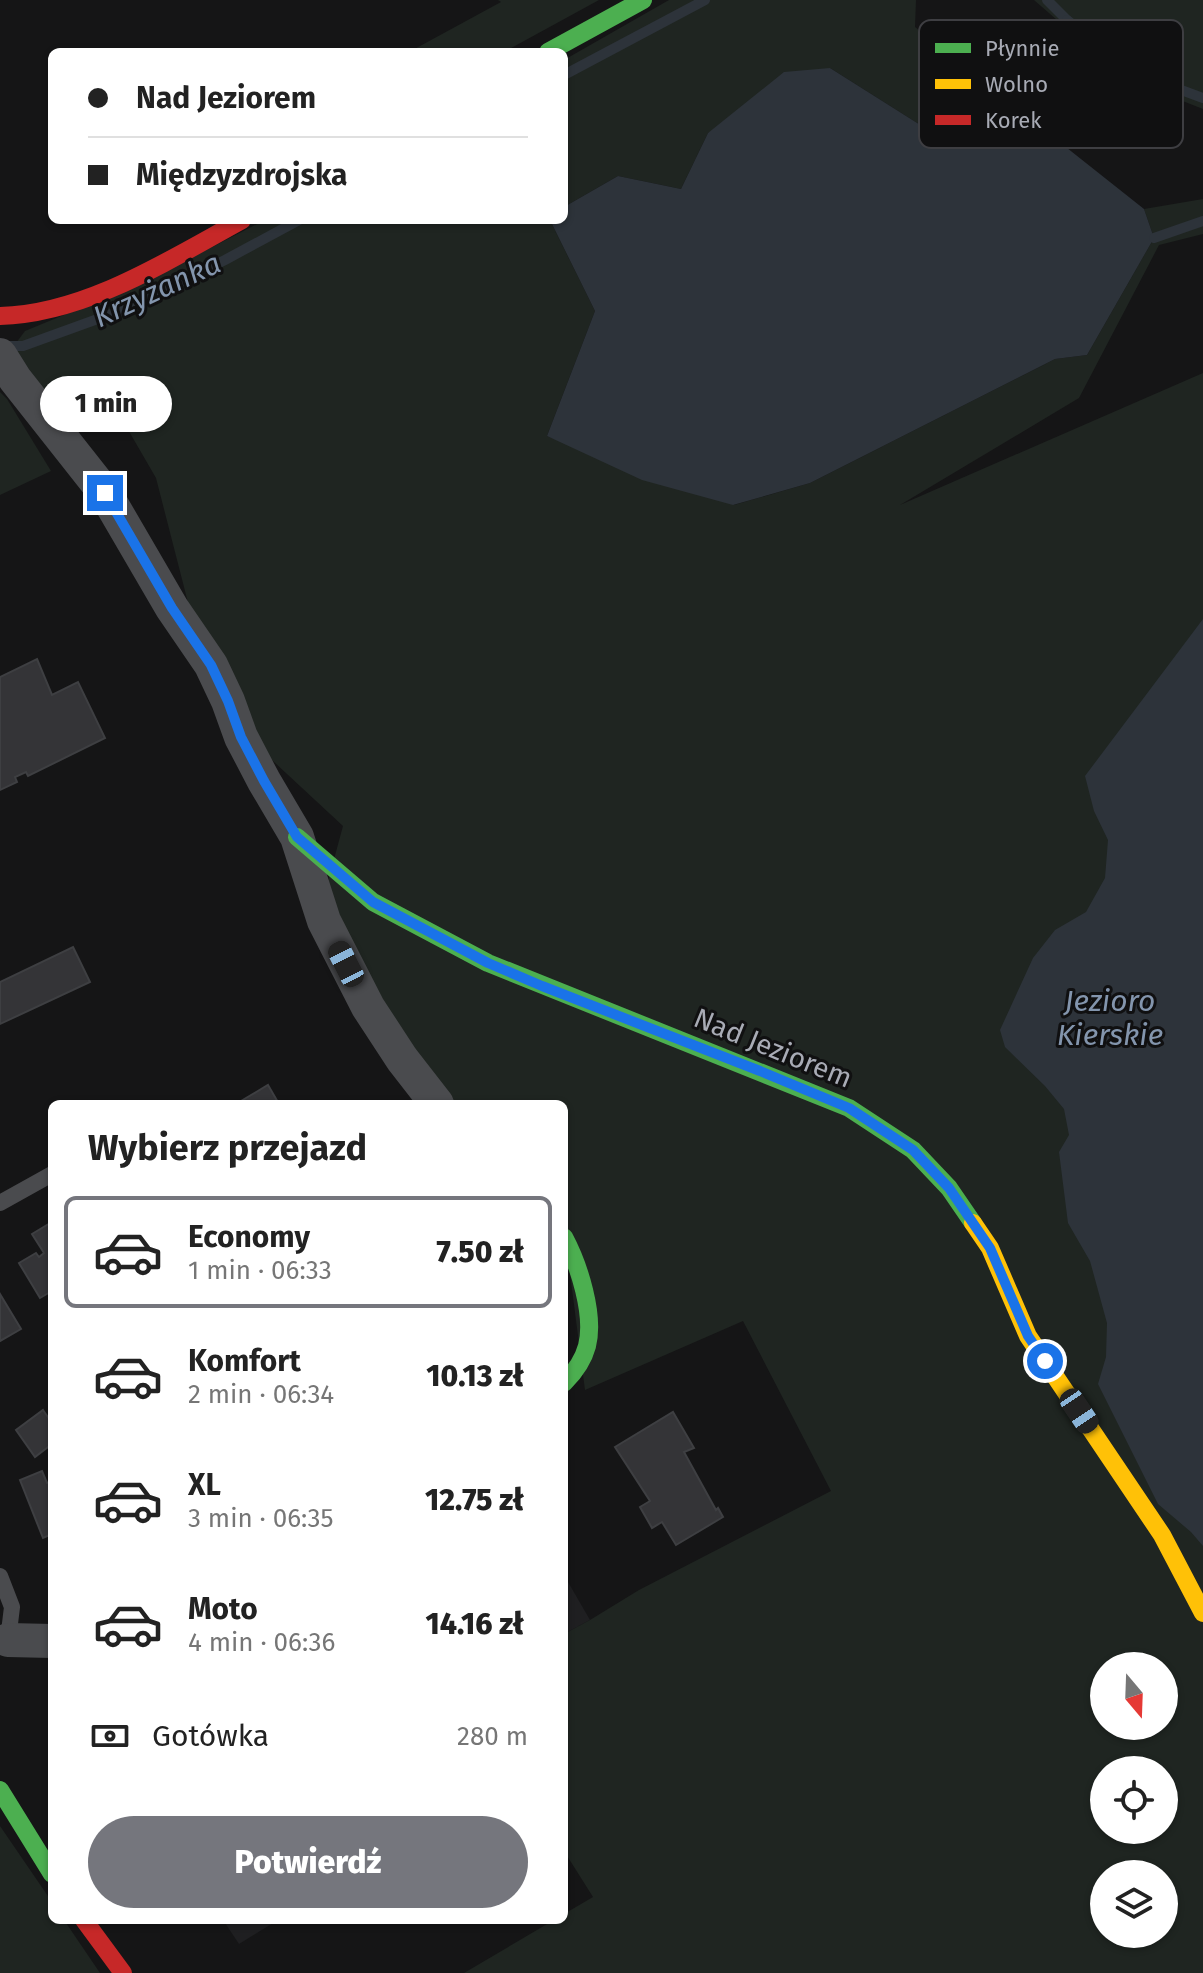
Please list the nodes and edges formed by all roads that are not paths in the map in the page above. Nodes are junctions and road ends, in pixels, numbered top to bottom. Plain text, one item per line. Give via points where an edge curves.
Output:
1 (643, 0) edge
2 (555, 48) edge
3 (235, 224) edge
4 (0, 316) edge
5 (0, 355) edge
6 (297, 837) junction
7 (434, 1100) edge
8 (48, 1176) edge
9 (0, 1203) edge
10 (568, 1243) edge
11 (568, 1378) edge
12 (0, 1576) edge
13 (1203, 1613) edge
14 (48, 1641) edge
15 (4, 1643) edge
16 (0, 1790) edge
17 (48, 1868) edge
18 (87, 1924) edge
19 (123, 1973) edge

1 - 2 street
3 - 4 street via 160,265 67,306
5 - 6 street via 105,493 211,665 241,737
6 - 7 street via 324,921 368,1007
6 - 13 street, Nad Jeziorem via 373,902 488,963 849,1108 913,1150 949,1188 990,1248 1028,1336 1162,1535
8 - 9 lane
10 - 11 street via 580,1275 588,1342
12 - 15 lane via 12,1607
14 - 15 street
16 - 17 street
18 - 19 street

